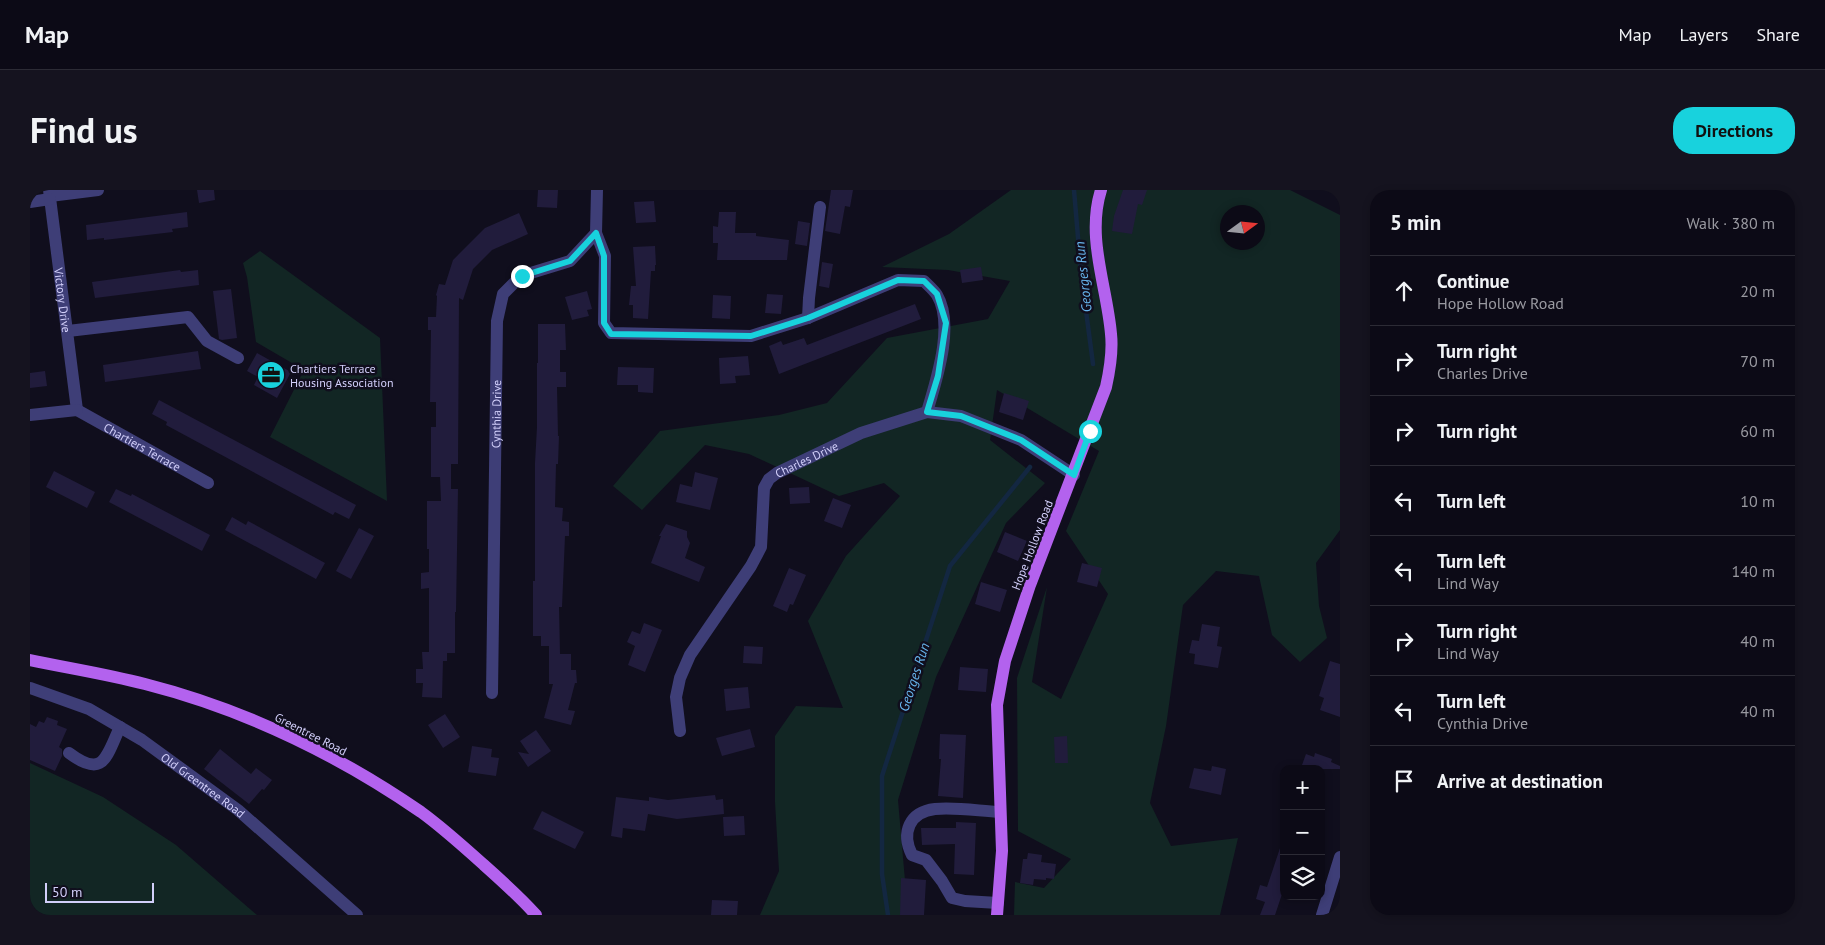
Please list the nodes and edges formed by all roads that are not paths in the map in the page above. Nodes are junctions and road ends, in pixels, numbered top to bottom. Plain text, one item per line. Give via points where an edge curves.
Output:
1 (98, 190) edge
2 (597, 190) edge
3 (1101, 190) edge
4 (50, 195) edge
5 (30, 202) edge
6 (820, 207) dead end
7 (596, 233) junction
8 (808, 318) junction
9 (68, 331) junction
10 (238, 358) dead end
11 (77, 410) junction
12 (927, 412) junction
13 (30, 415) edge
14 (1074, 475) junction
15 (208, 483) dead end
16 (30, 660) edge
17 (30, 688) edge
18 (492, 693) dead end
19 (120, 727) junction
20 (680, 731) dead end
21 (69, 753) dead end
22 (1000, 812) junction
23 (1340, 857) edge
24 (998, 909) edge
25 (357, 915) edge
26 (536, 915) edge
27 (1322, 915) edge

1 - 4 street
2 - 7 street
3 - 14 main road, Hope Hollow Road via 1095,227 1096,245 1109,316 1111,361 1106,387
4 - 5 street
4 - 9 street, Victory Drive
6 - 8 street
7 - 8 street via 604,256 604,323 611,334 751,336
7 - 18 street, Cynthia Drive via 570,261 522,276 503,294 497,321
8 - 12 street via 898,280 924,281 937,294 946,323 938,376
9 - 10 street via 188,317 206,341
9 - 11 street, Victory Drive
11 - 13 street
11 - 15 street, Chartiers Terrace
12 - 14 street, Charles Drive via 961,416 1021,440
12 - 20 street, Charles Drive via 861,433 797,462 769,479 764,488 761,547 690,655 680,678 676,697
14 - 22 main road, Hope Hollow Road via 1030,585 1005,661 997,705
16 - 26 main road, Greentree Road via 145,684 220,707 307,746 422,813 474,856
17 - 19 street, Old Greentree Road via 89,709
19 - 21 street via 107,756 94,766
19 - 25 street, Old Greentree Road via 238,810
22 - 24 main road, Hope Hollow Road via 1002,851
22 - 24 street via 934,810 919,814 906,833 912,855 926,860 952,898
23 - 27 street

